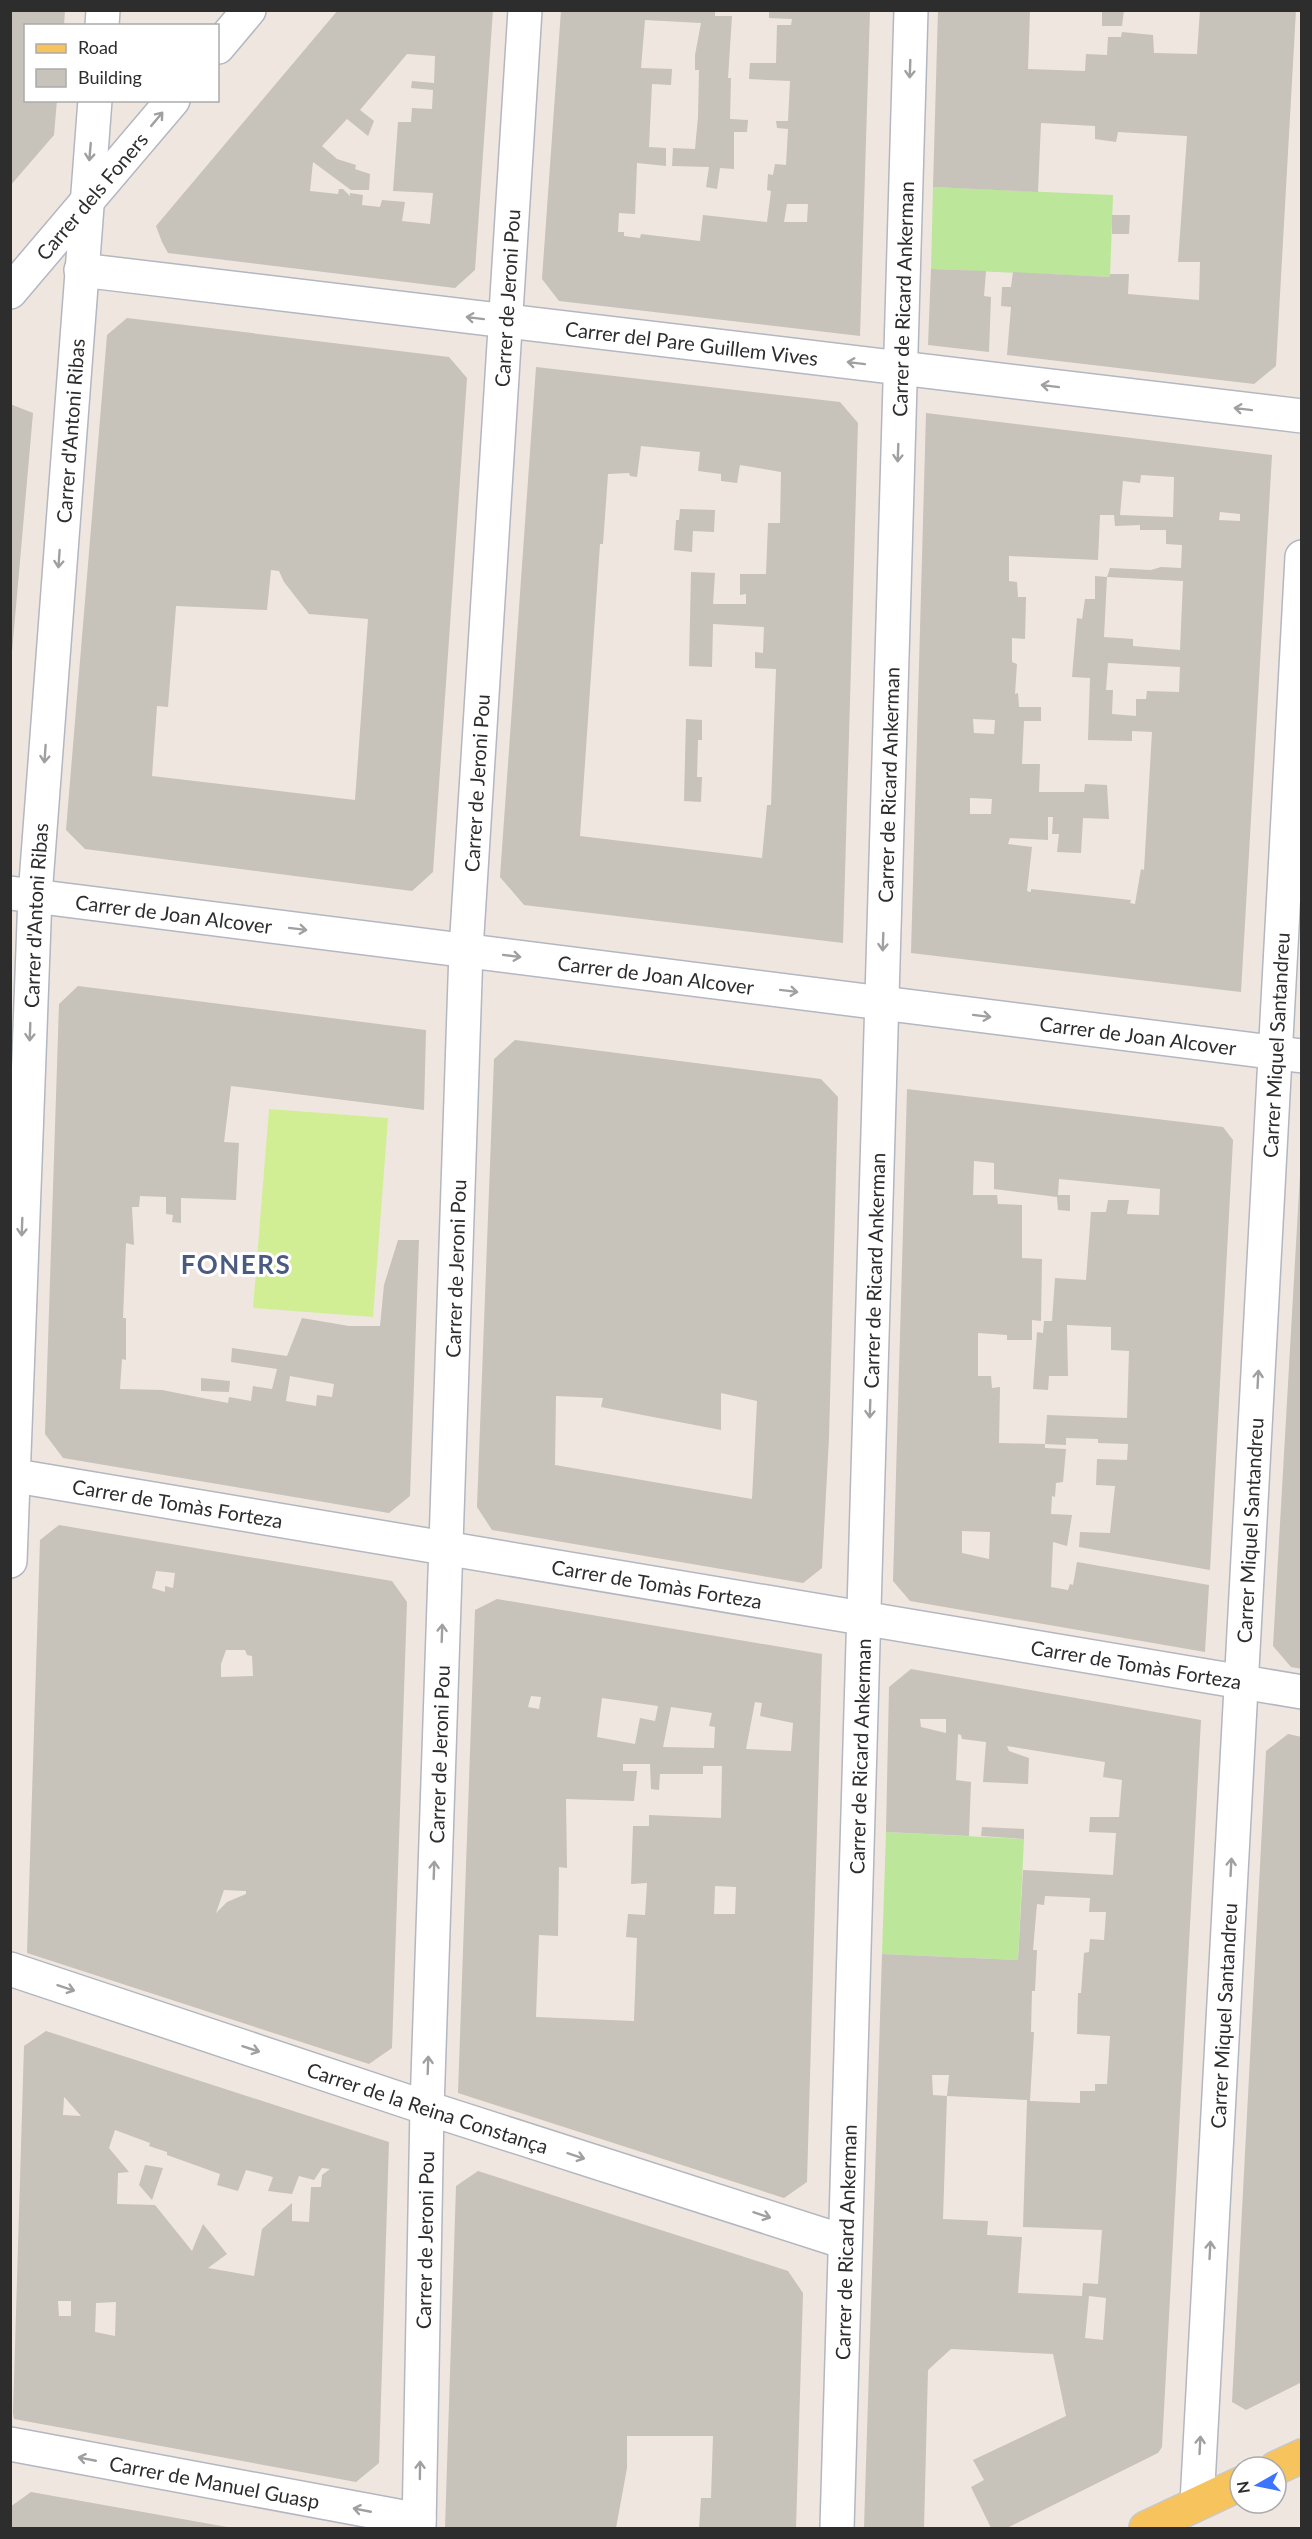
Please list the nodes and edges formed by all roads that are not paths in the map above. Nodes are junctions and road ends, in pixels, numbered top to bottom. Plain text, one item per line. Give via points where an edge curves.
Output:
1 (249, 10) edge
2 (525, 10) edge
3 (911, 10) edge
4 (219, 46) edge
5 (95, 102) edge
6 (170, 102) edge
7 (86, 203) junction
8 (81, 270) junction
9 (10, 292) edge
10 (507, 322) junction
11 (901, 368) junction
12 (1302, 416) edge
13 (1302, 557) edge
14 (23, 895) edge
15 (466, 950) junction
16 (882, 1003) junction
17 (1288, 1054) edge
18 (12, 1475) edge
19 (445, 1547) junction
20 (10, 1561) edge
21 (864, 1618) junction
22 (1241, 1680) junction
23 (1302, 1692) edge
24 (10, 1969) edge
25 (427, 2108) junction
26 (845, 2242) junction
27 (10, 2444) edge
28 (1302, 2456) edge
29 (1288, 2462) edge
30 (1228, 2490) edge
31 (1197, 2504) junction
32 (419, 2524) edge
33 (837, 2529) edge
34 (1146, 2529) edge

1 - 4 street
2 - 10 street, Carrer de Jeroni Pou
3 -> 11 street, Carrer de Ricard Ankerman
5 -> 7 street
7 -> 6 street, Carrer dels Foners
7 - 8 street
7 - 9 street, Carrer dels Foners
10 -> 8 street, Carrer del Pare Guillem Vives
8 -> 14 street, Carrer d'Antoni Ribas
11 -> 10 street, Carrer del Pare Guillem Vives
10 - 15 street, Carrer de Jeroni Pou
12 -> 11 street, Carrer del Pare Guillem Vives
11 -> 16 street, Carrer de Ricard Ankerman
13 - 17 street, Carrer Miquel Santandreu
14 -> 15 street, Carrer de Joan Alcover
14 -> 18 street, Carrer d'Antoni Ribas
15 -> 16 street, Carrer de Joan Alcover
15 - 19 street, Carrer de Jeroni Pou
16 -> 17 street, Carrer de Joan Alcover
16 -> 21 street, Carrer de Ricard Ankerman
22 -> 17 street, Carrer Miquel Santandreu
18 - 19 street, Carrer de Tomàs Forteza
18 - 20 street, Carrer d'Antoni Ribas
19 - 21 street, Carrer de Tomàs Forteza
25 -> 19 street, Carrer de Jeroni Pou
21 - 22 street, Carrer de Tomàs Forteza
21 - 26 street, Carrer de Ricard Ankerman
22 - 23 street, Carrer de Tomàs Forteza
31 -> 22 street, Carrer Miquel Santandreu
24 -> 25 street, Carrer de la Reina Constança
25 -> 26 street, Carrer de la Reina Constança
32 -> 25 street, Carrer de Jeroni Pou
26 - 33 street, Carrer de Ricard Ankerman
32 -> 27 street, Carrer de Manuel Guasp
28 - 29 main road
30 - 31 main road
31 - 34 main road

